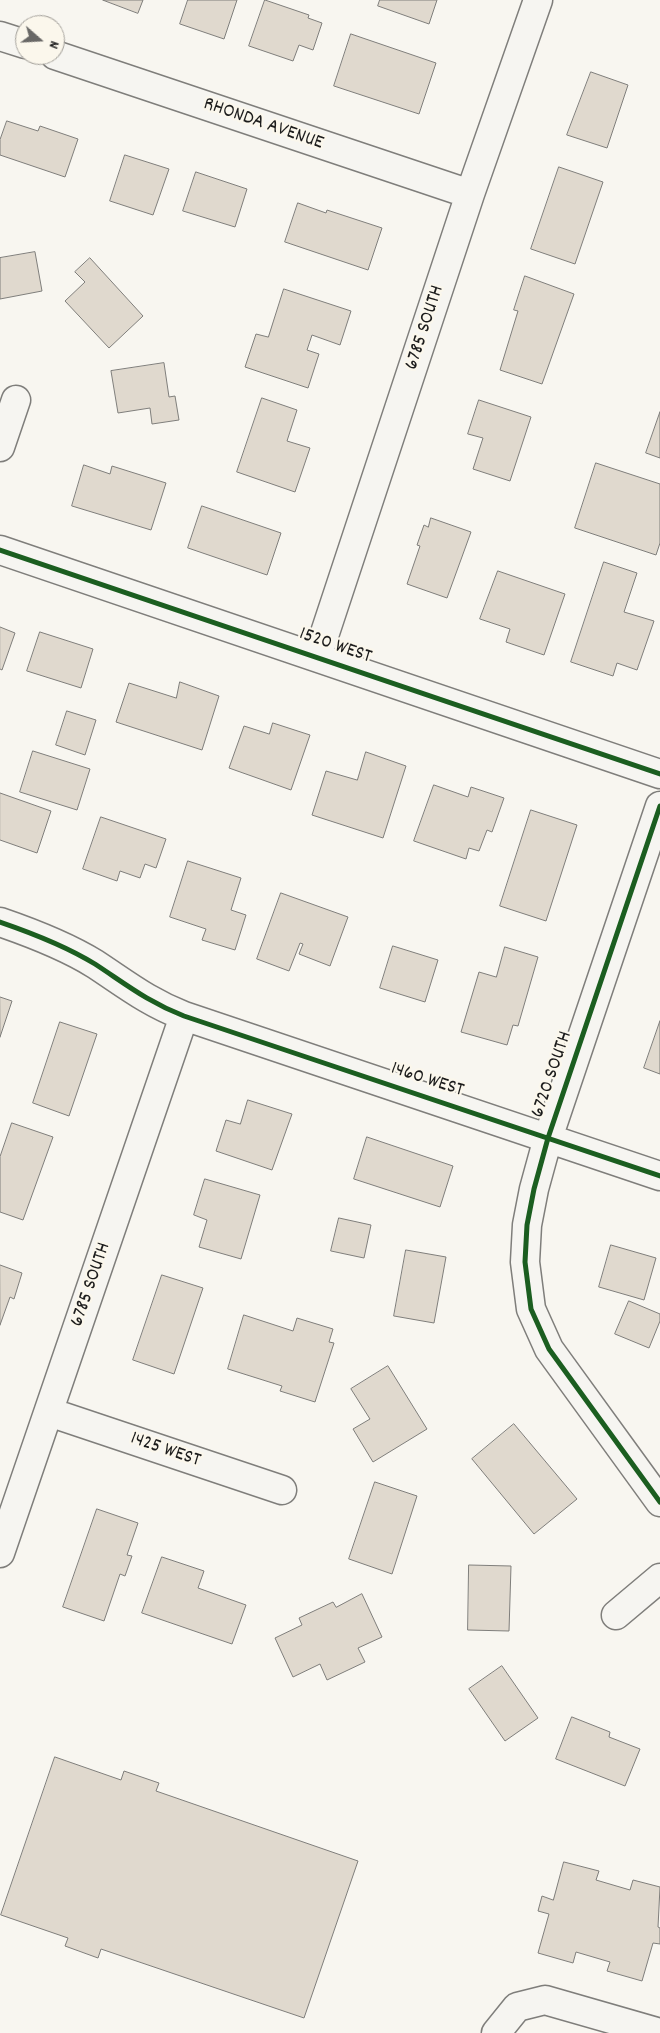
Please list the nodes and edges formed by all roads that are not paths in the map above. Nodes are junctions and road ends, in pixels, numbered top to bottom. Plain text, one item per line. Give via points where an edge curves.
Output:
1 (538, 0) edge
2 (0, 36) edge
3 (15, 41) edge
4 (65, 57) edge
5 (470, 194) junction
6 (16, 400) dead end
7 (0, 447) edge
8 (0, 550) edge
9 (317, 657) junction
10 (660, 774) edge
11 (660, 806) edge
12 (0, 922) edge
13 (184, 1016) junction
14 (548, 1138) junction
15 (660, 1176) edge
16 (49, 1412) junction
17 (282, 1490) dead end
18 (660, 1502) edge
19 (0, 1553) edge
20 (660, 1578) edge
21 (616, 1615) dead end
22 (496, 2033) edge
23 (660, 2033) edge

1 - 5 street, 6785 SOUTH
2 - 3 street
4 - 5 street, RHONDA AVENUE
5 - 9 street, 6785 SOUTH
6 - 7 street
8 - 9 street, 1520 WEST
9 - 10 street, 1520 WEST
11 - 14 street, 6720 SOUTH
12 - 13 street, 1460 WEST via 74,952 137,994
13 - 14 street, 1460 WEST
13 - 16 street, 6785 SOUTH
14 - 15 street, 1460 WEST
14 - 18 street, 6720 SOUTH via 527,1225 525,1262 531,1309 549,1349
16 - 17 street, 1425 WEST
16 - 19 street, 6785 SOUTH
20 - 21 street
22 - 23 street via 517,2008 545,2000

